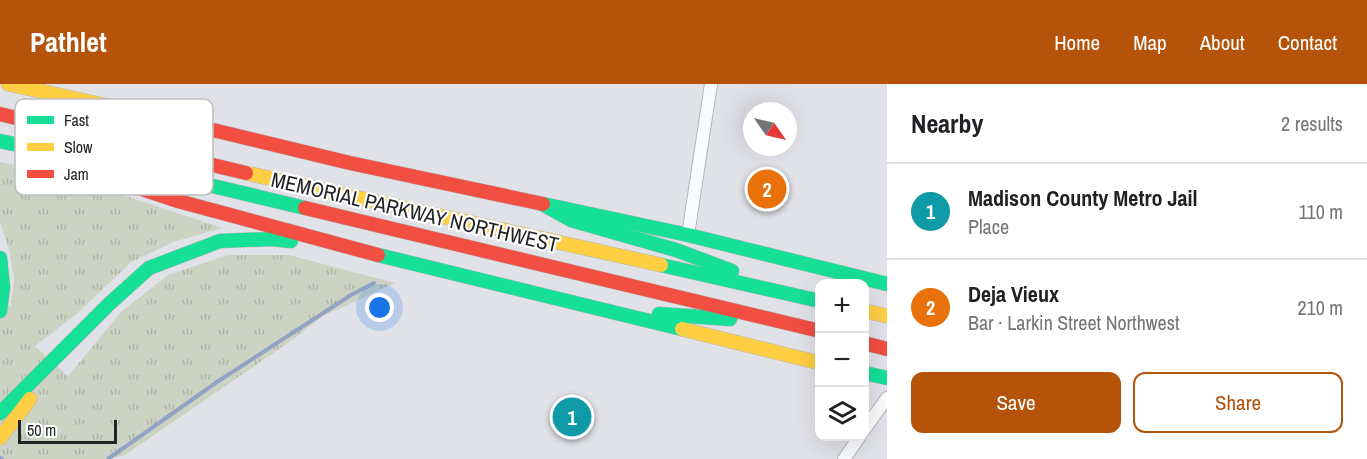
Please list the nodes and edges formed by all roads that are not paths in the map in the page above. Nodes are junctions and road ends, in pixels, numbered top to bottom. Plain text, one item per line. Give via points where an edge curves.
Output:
1 (8, 84) edge
2 (24, 84) edge
3 (711, 84) edge
4 (37, 90) junction
5 (78, 99) edge
6 (0, 114) edge
7 (15, 118) edge
8 (213, 130) edge
9 (0, 141) edge
10 (15, 145) edge
11 (213, 165) edge
12 (213, 186) edge
13 (160, 195) edge
14 (544, 205) junction
15 (688, 236) junction
16 (336, 245) junction
17 (0, 258) edge
18 (887, 284) edge
19 (813, 300) edge
20 (1, 307) edge
21 (602, 310) junction
22 (869, 312) edge
23 (887, 316) edge
24 (791, 323) junction
25 (815, 330) edge
26 (869, 344) edge
27 (887, 349) edge
28 (56, 361) junction
29 (815, 362) edge
30 (869, 374) edge
31 (887, 378) edge
32 (887, 398) edge
33 (0, 414) edge
34 (869, 423) edge
35 (0, 438) edge
36 (857, 441) edge
37 (844, 459) edge

1 - 4 main road
2 - 4 main road
3 - 15 street
4 - 5 main road
6 - 7 main road, MEMORIAL PARKWAY NORTHWEST
8 - 14 main road
9 - 10 main road, MEMORIAL PARKWAY NORTHWEST
11 - 19 main road, MEMORIAL PARKWAY NORTHWEST
12 - 24 main road, MEMORIAL PARKWAY NORTHWEST
13 - 16 main road
14 - 15 main road
14 - 19 main road via 571,220 676,250
15 - 18 main road
16 - 21 main road
16 - 28 main road via 272,239 220,242 150,268
17 - 20 main road
21 - 24 main road
21 - 29 main road
22 - 23 main road
24 - 25 main road, MEMORIAL PARKWAY NORTHWEST
26 - 27 main road
28 - 33 main road
28 - 35 main road
30 - 31 main road
32 - 34 street
36 - 37 street

